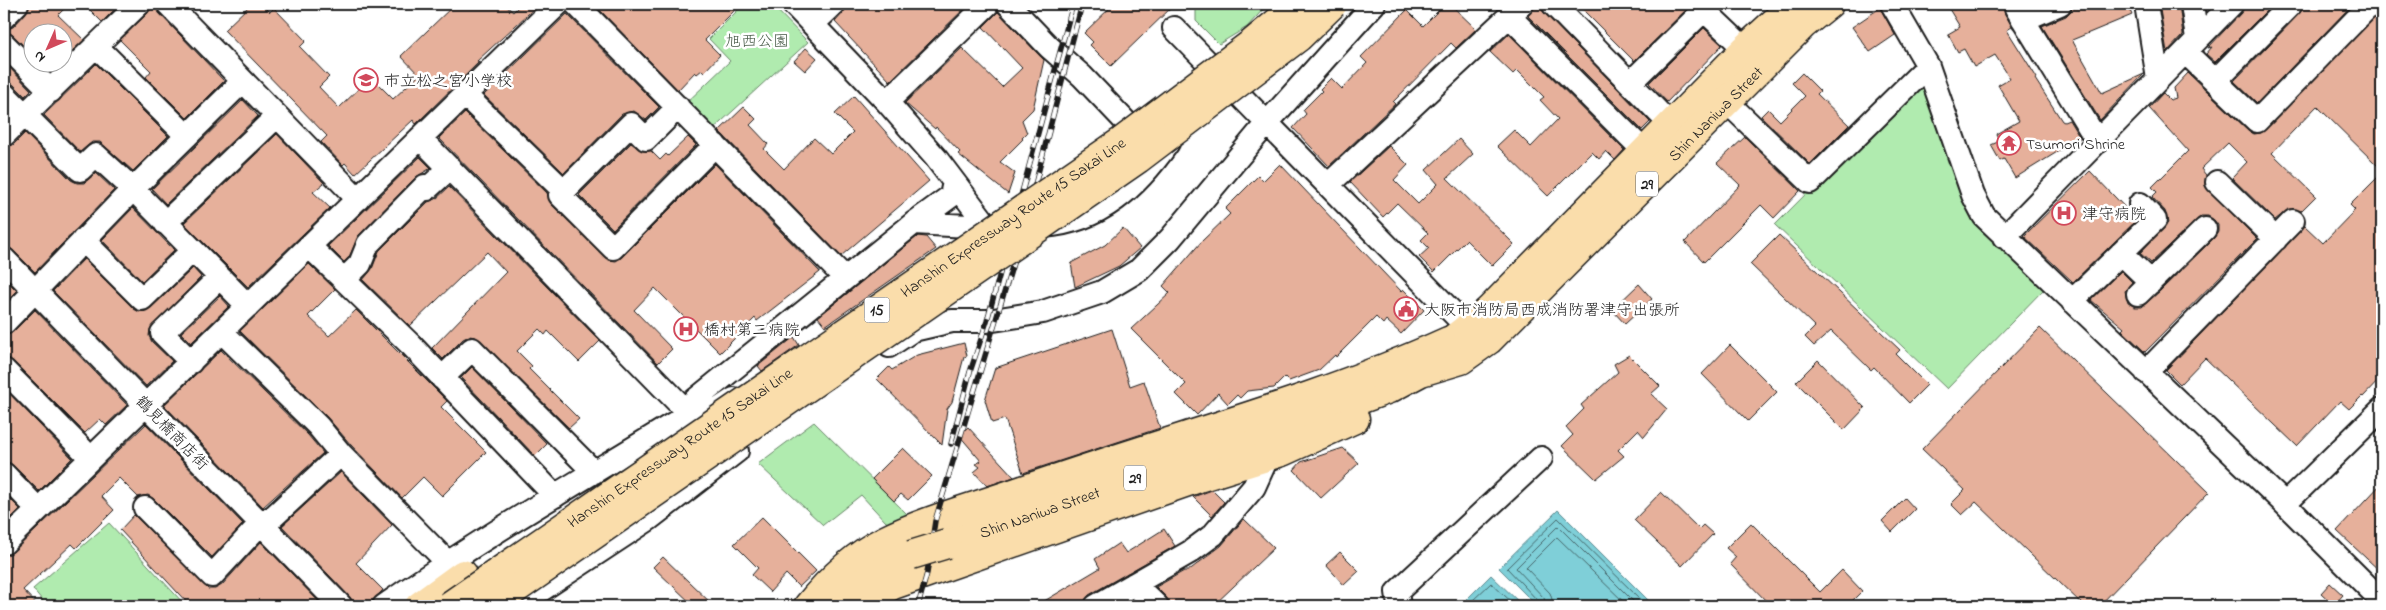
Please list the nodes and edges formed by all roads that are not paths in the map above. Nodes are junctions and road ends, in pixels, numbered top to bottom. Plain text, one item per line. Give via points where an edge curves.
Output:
1 (17, 4) edge
2 (139, 4) edge
3 (168, 4) edge
4 (558, 4) edge
5 (576, 4) edge
6 (794, 4) edge
7 (834, 4) edge
8 (988, 4) edge
9 (1008, 4) edge
10 (1286, 4) edge
11 (1298, 4) edge
12 (1333, 4) edge
13 (1374, 4) edge
14 (1553, 4) edge
15 (1829, 4) edge
16 (1892, 4) edge
17 (2060, 4) edge
18 (2146, 4) edge
19 (2192, 4) edge
20 (2232, 4) edge
21 (2291, 4) edge
22 (2371, 4) edge
23 (1786, 6) edge
24 (1515, 10) edge
25 (4, 17) edge
26 (813, 24) junction
27 (1174, 28) dead end
28 (4, 44) edge
29 (2191, 46) junction
30 (97, 47) junction
31 (1745, 49) junction
32 (1928, 66) junction
33 (1218, 73) junction
34 (2158, 79) junction
35 (2215, 81) junction
36 (242, 82) junction
37 (1630, 83) junction
38 (51, 91) junction
39 (4, 94) edge
40 (465, 95) junction
41 (888, 102) junction
42 (1727, 102) junction
43 (678, 107) junction
44 (24, 115) junction
45 (276, 117) junction
46 (1267, 123) junction
47 (1671, 125) junction
48 (4, 135) edge
49 (187, 136) junction
50 (420, 138) junction
51 (2098, 142) junction
52 (715, 145) junction
53 (1645, 152) junction
54 (1159, 157) junction
55 (450, 168) junction
56 (954, 182) junction
57 (2217, 182) dead end
58 (1329, 184) junction
59 (133, 189) junction
60 (564, 191) junction
61 (358, 199) junction
62 (2140, 204) dead end
63 (2293, 221) dead end
64 (165, 223) junction
65 (914, 223) junction
66 (989, 228) junction
67 (2205, 229) dead end
68 (2004, 237) junction
69 (2276, 239) junction
70 (83, 240) junction
71 (309, 246) junction
72 (192, 250) junction
73 (2121, 253) junction
74 (4, 258) edge
75 (219, 278) junction
76 (845, 278) junction
77 (344, 280) junction
78 (35, 290) junction
79 (2072, 301) junction
80 (248, 306) junction
81 (4, 323) edge
82 (222, 332) junction
83 (1465, 344) junction
84 (191, 362) junction
85 (793, 369) junction
86 (4, 370) edge
87 (2146, 372) junction
88 (442, 378) junction
89 (147, 406) junction
90 (2382, 409) edge
91 (689, 414) junction
92 (82, 449) dead end
93 (341, 454) junction
94 (730, 456) junction
95 (1268, 456) junction
96 (1541, 458) dead end
97 (594, 472) junction
98 (4, 474) edge
99 (555, 496) junction
100 (30, 501) dead end
101 (2284, 504) junction
102 (145, 508) dead end
103 (261, 523) junction
104 (4, 543) edge
105 (448, 563) junction
106 (1134, 584) junction
107 (2382, 601) edge
108 (342, 606) edge
109 (384, 606) edge
110 (419, 606) edge
111 (449, 606) edge
112 (491, 606) edge
113 (517, 606) edge
114 (808, 606) edge
115 (837, 606) edge
116 (860, 606) edge
117 (1096, 606) edge
118 (1157, 606) edge
119 (1399, 606) edge

1 - 25 street
2 - 30 street
3 - 36 street
4 - 40 street
5 - 43 street
6 - 26 street
7 - 26 street
8 - 41 street
9 - 54 street
10 - 33 street
11 - 85 main road, Hanshin Expressway Route 15 Sakai Line / 15, bridge via 1251,44 1122,141
12 - 112 main road, Hanshin Expressway Route 15 Sakai Line / 15, bridge via 1299,37 1138,159
13 - 46 street
14 - 37 street
15 - 42 main road, Shin Naniwa Street / 29 via 1803,25
16 - 32 street
17 - 51 street via 2020,14
18 - 34 street
19 - 29 street
20 - 29 street
21 - 35 street
22 - 35 street via 2257,121
23 - 31 main road, Shin Naniwa Street / 29
24 - 53 street
24 - 58 street
26 - 41 street
27 - 33 street
28 - 38 street
29 - 34 street
29 - 35 street
30 - 38 street
30 - 49 street
31 - 37 street via 1704,10
31 - 47 main road, Shin Naniwa Street / 29
32 - 42 street via 1810,182
32 - 68 street via 1973,195 1984,216
33 - 46 street
33 - 54 street
34 - 51 street
36 - 45 street
36 - 49 street
37 - 47 street
38 - 44 street
39 - 44 street
40 - 50 street
40 - 60 street
41 - 56 street
42 - 83 main road, Shin Naniwa Street / 29 via 1618,213
43 - 52 street
43 - 60 street via 646,139 631,124
44 - 48 street
44 - 59 street via 80,170 96,155
45 - 61 street
45 - 64 street
46 - 58 street
46 - 94 street via 1160,250 1121,282 1102,292 1043,312 987,321 952,321 913,330
47 - 53 main road, Shin Naniwa Street / 29
49 - 59 street
50 - 55 street
50 - 61 street
51 - 68 street
52 - 60 street via 613,248 560,195
52 - 76 street
53 - 83 main road, Shin Naniwa Street / 29 via 1496,303
54 - 66 street via 1114,202 1089,216 1058,225
55 - 77 street via 427,188 425,186 368,244 360,264
55 - 91 street
56 - 65 street via 951,196
56 - 66 street
57 - 69 street
58 - 83 street
59 - 64 street
59 - 70 street
61 - 71 street
62 - 73 street via 2155,220
63 - 69 street
64 - 72 street
65 - 66 street
65 - 76 street
66 - 91 street via 718,409
67 - 73 street via 2144,288
68 - 79 street
69 - 87 street
70 - 72 street via 142,299
70 - 78 street
71 - 77 street
71 - 80 street
72 - 75 street
73 - 79 street
74 - 78 street, 鶴見橋商店街
75 - 80 street
75 - 84 street via 162,333
76 - 91 street via 694,400
77 - 88 street
78 - 81 street
78 - 89 street, 鶴見橋商店街
79 - 87 street
80 - 82 street
82 - 84 street
82 - 93 street via 318,426
83 - 95 main road via 1406,395
83 - 114 main road via 1049,481 885,540 846,567
83 - 115 main road, Shin Naniwa Street / 29, bridge via 1389,389 911,555 862,582
84 - 89 street
85 - 110 main road, 15, bridge via 730,406 563,517 463,574
85 - 111 main road, Hanshin Expressway Route 15 Sakai Line / 15, bridge
86 - 92 street
87 - 101 street
88 - 97 street via 472,349
88 - 99 street
89 - 103 street, 鶴見橋商店街
89 - 104 street
90 - 101 street
91 - 94 street
91 - 97 street
93 - 103 street via 273,517
93 - 105 street
94 - 113 street via 649,519
95 - 106 street via 1254,487 1213,535
95 - 116 main road via 892,585
96 - 119 street via 1397,592
97 - 99 street
98 - 100 street
99 - 105 street
101 - 107 street
102 - 103 street via 212,576
103 - 108 street, 鶴見橋商店街
105 - 109 street
106 - 117 street
106 - 118 street

